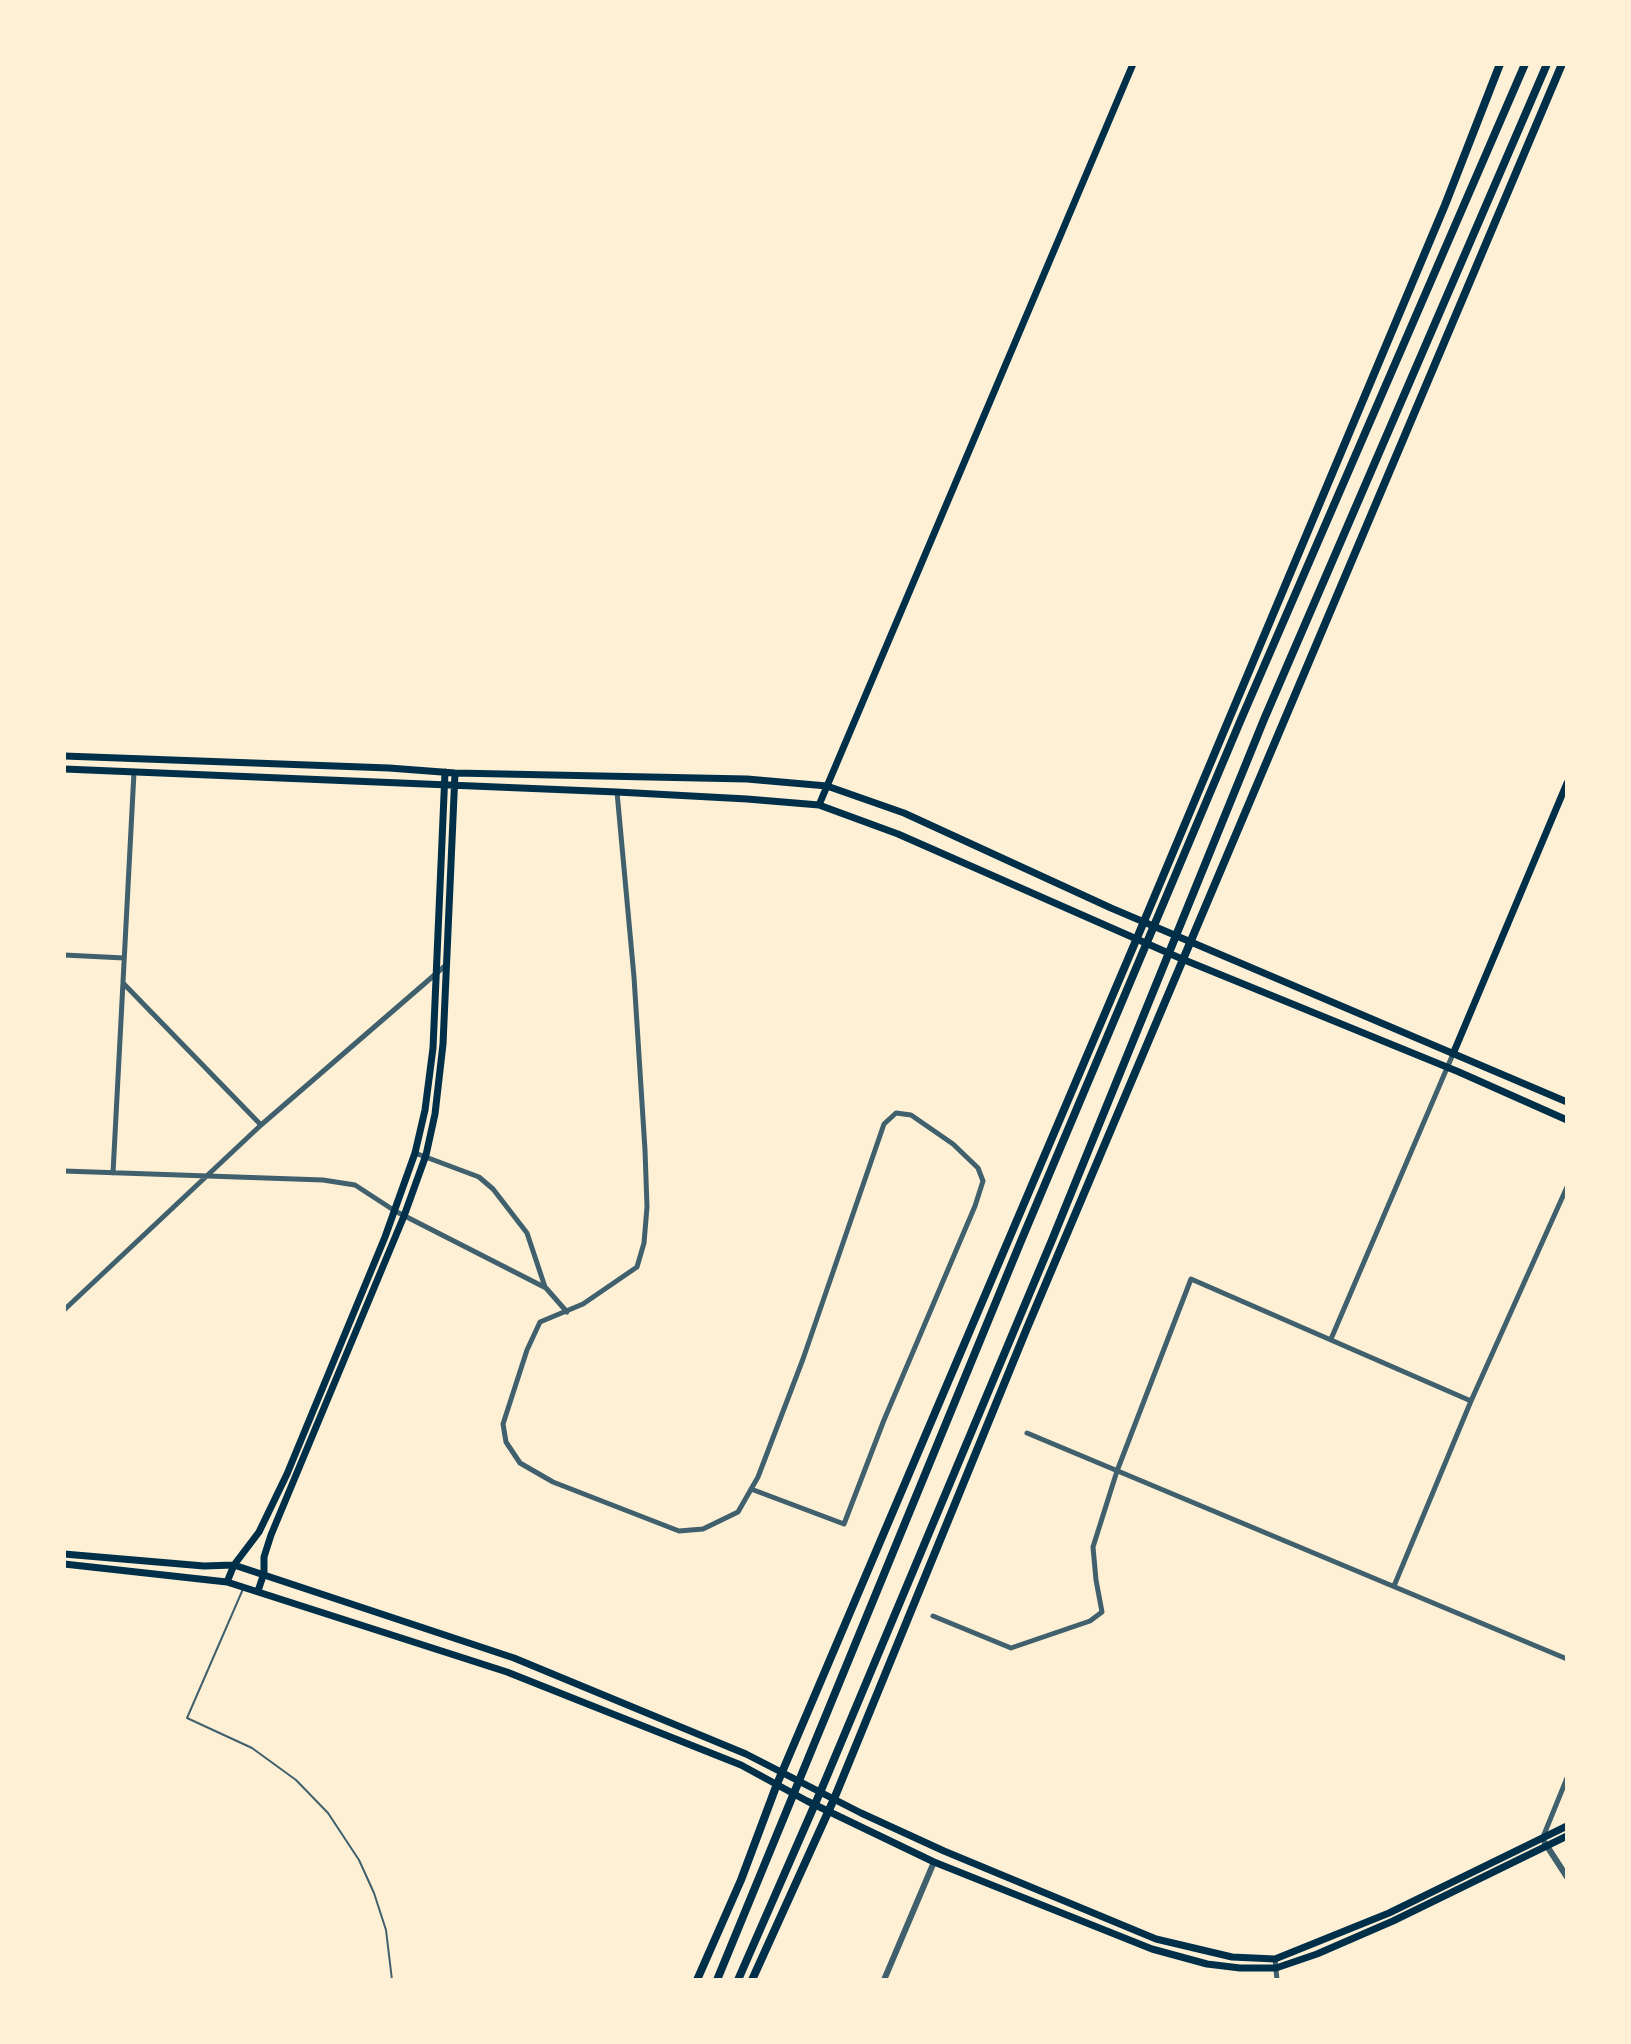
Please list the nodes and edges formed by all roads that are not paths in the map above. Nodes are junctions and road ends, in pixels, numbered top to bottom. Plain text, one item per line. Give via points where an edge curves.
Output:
1 (1133, 64) edge
2 (1500, 64) edge
3 (1525, 64) edge
4 (1547, 64) edge
5 (1562, 64) edge
6 (64, 756) edge
7 (64, 769) edge
8 (134, 772) junction
9 (445, 772) junction
10 (455, 773) junction
11 (1567, 783) edge
12 (445, 785) junction
13 (455, 786) junction
14 (827, 786) junction
15 (617, 792) junction
16 (819, 805) junction
17 (1144, 921) junction
18 (1137, 938) junction
19 (1190, 941) junction
20 (64, 955) edge
21 (124, 958) junction
22 (1182, 959) junction
23 (447, 965) junction
24 (437, 972) junction
25 (123, 983) junction
26 (1453, 1054) junction
27 (1447, 1067) junction
28 (1567, 1102) edge
29 (1567, 1120) edge
30 (261, 1125) junction
31 (415, 1153) junction
32 (426, 1155) junction
33 (64, 1171) edge
34 (113, 1173) junction
35 (205, 1177) junction
36 (1567, 1187) edge
37 (395, 1211) junction
38 (404, 1216) junction
39 (546, 1288) junction
40 (64, 1310) edge
41 (567, 1312) junction
42 (1331, 1339) junction
43 (1471, 1401) junction
44 (1027, 1433) dead end
45 (1117, 1471) junction
46 (751, 1489) junction
47 (64, 1554) edge
48 (64, 1564) edge
49 (234, 1565) junction
50 (264, 1573) junction
51 (227, 1582) junction
52 (1394, 1586) junction
53 (243, 1587) junction
54 (258, 1591) junction
55 (933, 1616) dead end
56 (1567, 1659) edge
57 (783, 1772) junction
58 (1567, 1778) edge
59 (777, 1784) junction
60 (834, 1799) junction
61 (828, 1811) junction
62 (1567, 1826) edge
63 (1567, 1836) edge
64 (1545, 1842) junction
65 (934, 1862) junction
66 (1567, 1877) edge
67 (1275, 1963) junction
68 (392, 1980) edge
69 (697, 1980) edge
70 (717, 1980) edge
71 (738, 1980) edge
72 (752, 1980) edge
73 (884, 1980) edge
74 (1277, 1980) edge

1 - 14 main road
2 - 17 main road
3 - 70 main road via 1144,949
4 - 71 main road via 1265,717 1040,1269
5 - 19 main road
6 - 9 main road
7 - 8 main road
8 - 12 main road
8 - 21 street
9 - 10 main road
9 - 12 main road
10 - 13 main road
10 - 14 main road via 747,779
11 - 26 main road
12 - 13 main road
12 - 24 main road
13 - 15 main road
13 - 23 main road
14 - 16 main road
14 - 17 main road via 904,813
15 - 16 main road
15 - 41 street via 645,1150 644,1243 637,1267
16 - 18 main road
17 - 18 main road
17 - 19 main road
18 - 22 main road
18 - 57 main road
19 - 22 main road
19 - 26 main road
20 - 21 street
21 - 25 street
22 - 27 main road
22 - 60 main road
23 - 24 street
23 - 32 main road via 442,1058
24 - 30 street
24 - 31 main road via 433,1048
25 - 30 street
25 - 34 street
26 - 27 street
26 - 28 main road
27 - 29 main road
27 - 42 street
30 - 35 street
31 - 32 street
31 - 37 main road
32 - 38 main road
32 - 39 street via 479,1177 493,1189 527,1233
33 - 34 street
34 - 35 street
35 - 37 street via 355,1185
35 - 40 street
36 - 43 street
37 - 38 street
37 - 49 main road via 287,1474 252,1543
38 - 39 street
38 - 50 main road via 275,1525
39 - 41 street
41 - 46 street via 540,1322 509,1401 503,1424 506,1442 520,1463 553,1482 679,1531 703,1529 738,1512
42 - 43 street
42 - 45 street via 1191,1279
43 - 52 street
44 - 45 street
45 - 52 street
45 - 55 street via 1093,1547 1102,1612 1011,1648
46 - 46 street via 803,1359 884,1124 896,1113 911,1115 953,1144 978,1168 983,1181 844,1524
47 - 49 main road
48 - 51 main road
49 - 50 main road
49 - 51 main road
50 - 54 main road
50 - 57 main road via 514,1658
51 - 53 main road
52 - 56 street
53 - 54 main road
53 - 68 lane via 187,1718 252,1748 296,1780 328,1813 374,1893 386,1930
54 - 59 main road via 507,1672
57 - 59 main road
57 - 60 main road
58 - 64 street
59 - 61 main road
59 - 69 main road
60 - 61 main road
60 - 67 main road via 1156,1939
61 - 65 main road
61 - 72 main road
62 - 64 main road
63 - 64 main road
64 - 66 street
64 - 67 main road via 1393,1921 1317,1954
65 - 67 main road via 1152,1949 1240,1968
65 - 73 street
67 - 74 street

